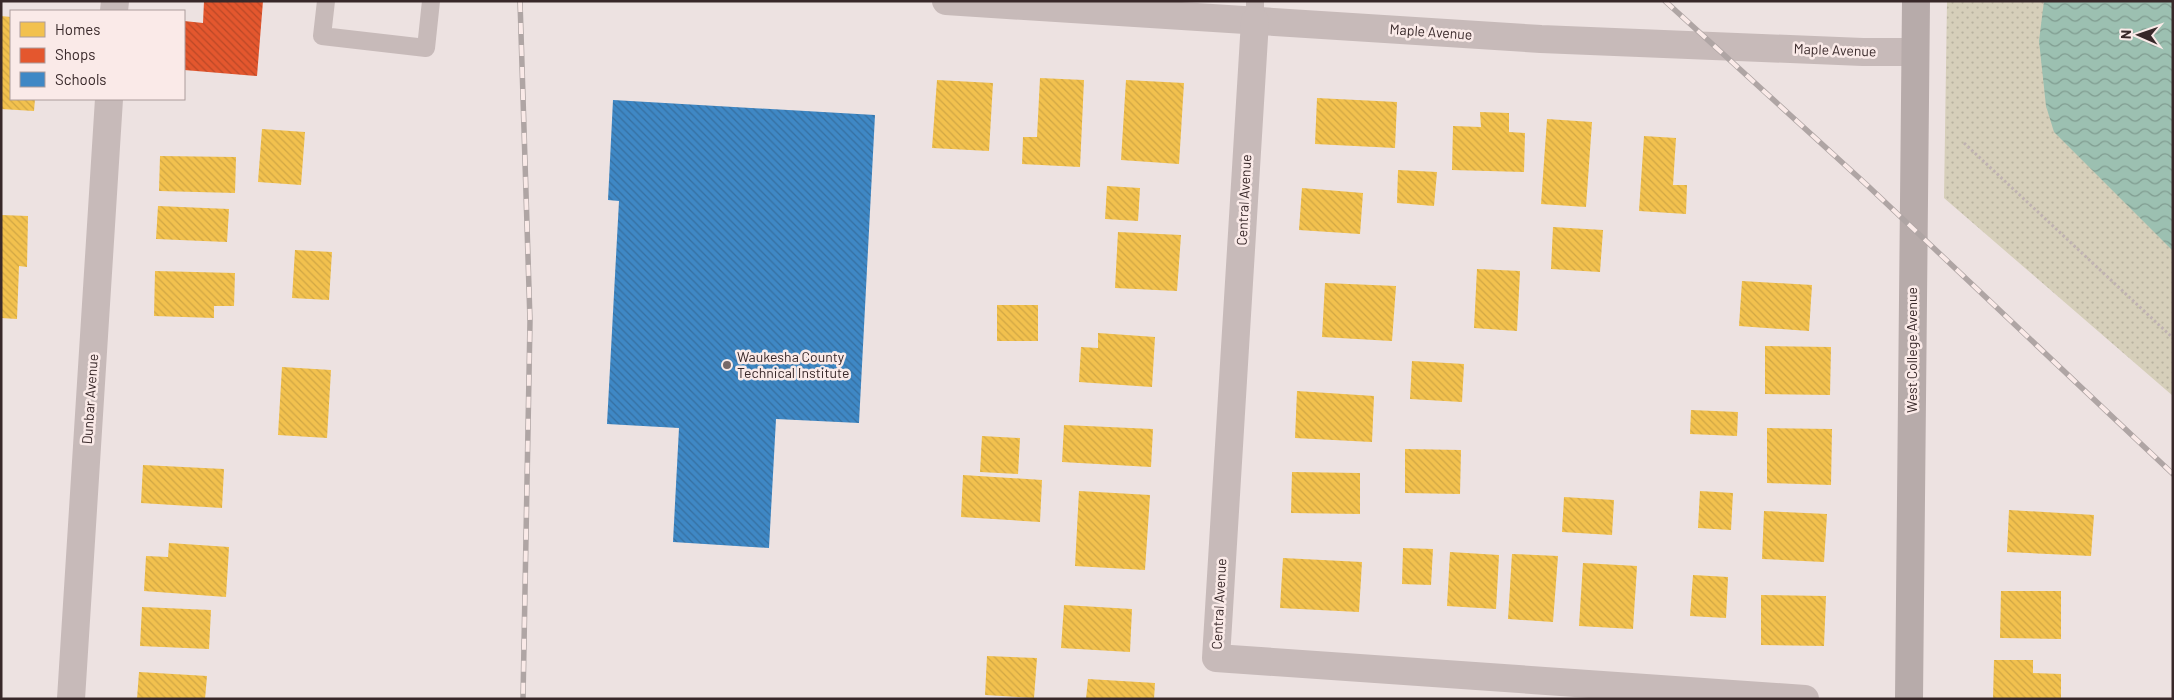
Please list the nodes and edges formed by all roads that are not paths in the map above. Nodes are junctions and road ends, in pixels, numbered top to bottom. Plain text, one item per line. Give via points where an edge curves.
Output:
1 (326, 1) edge
2 (431, 1) edge
3 (946, 1) edge
4 (1916, 1) edge
5 (1147, 8) edge
6 (1255, 11) edge
7 (1916, 52) junction
8 (108, 100) edge
9 (71, 699) edge
10 (1805, 699) edge
11 (1909, 699) edge

1 - 2 lane via 322,36 426,48
3 - 5 street, Maple Avenue
4 - 7 street, West College Avenue
5 - 6 street, Maple Avenue
6 - 7 street, Maple Avenue via 1541,39
6 - 10 street, Central Avenue via 1216,658
7 - 11 street, West College Avenue
8 - 9 street, Dunbar Avenue

